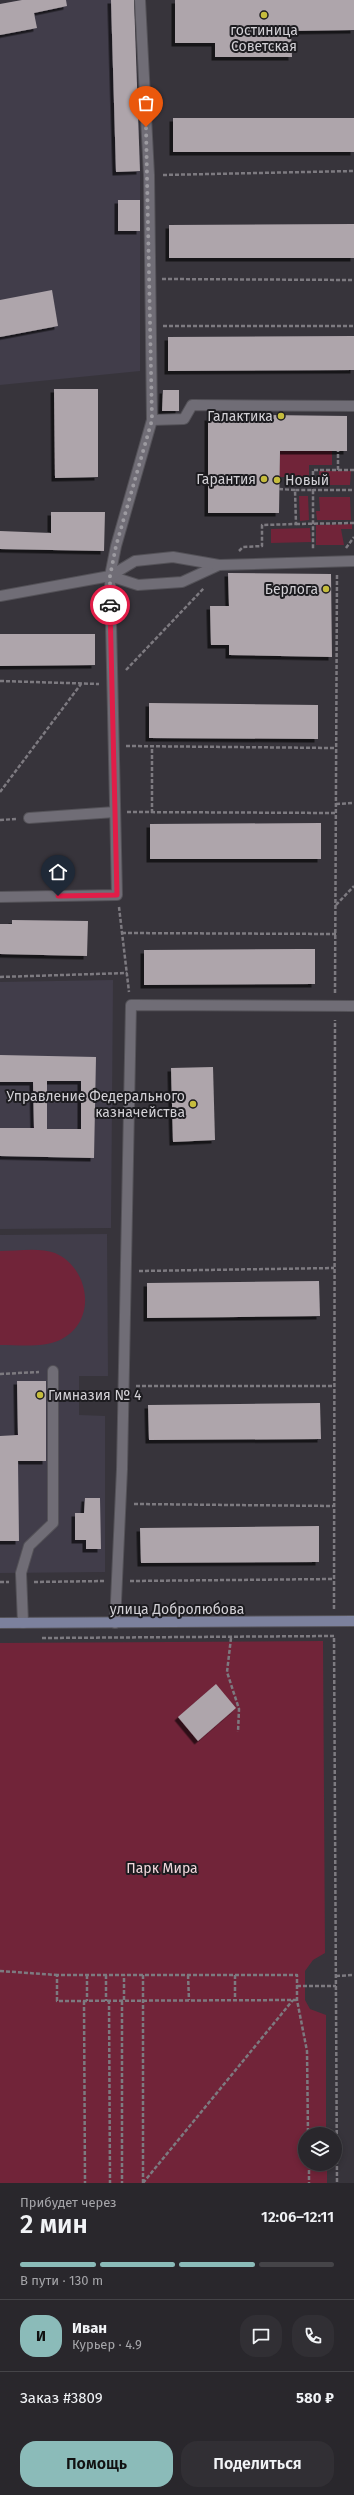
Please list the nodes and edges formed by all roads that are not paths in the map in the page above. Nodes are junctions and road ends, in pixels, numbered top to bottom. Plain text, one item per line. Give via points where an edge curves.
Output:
1 (140, 0) edge
2 (354, 406) edge
3 (152, 420) junction
4 (354, 560) edge
5 (219, 565) junction
6 (110, 576) junction
7 (0, 596) edge
8 (115, 812) junction
9 (29, 818) dead end
10 (0, 897) edge
11 (354, 1006) edge
12 (53, 1371) road end
13 (354, 1622) edge
14 (23, 1623) junction
15 (115, 1623) junction
16 (0, 1624) edge

1 - 3 street via 149,175
2 - 3 street via 192,404 184,419
3 - 6 street via 116,546
4 - 5 street
5 - 6 street via 173,557 143,560 135,561
5 - 6 street via 182,582 138,585
6 - 7 street
6 - 8 street
8 - 9 street
8 - 10 street via 117,895
11 - 15 street via 131,1005
12 - 14 street via 53,1524 29,1546 21,1573
13 - 15 street, улица Добролюбова
14 - 15 street, улица Добролюбова
14 - 16 street, улица Добролюбова

